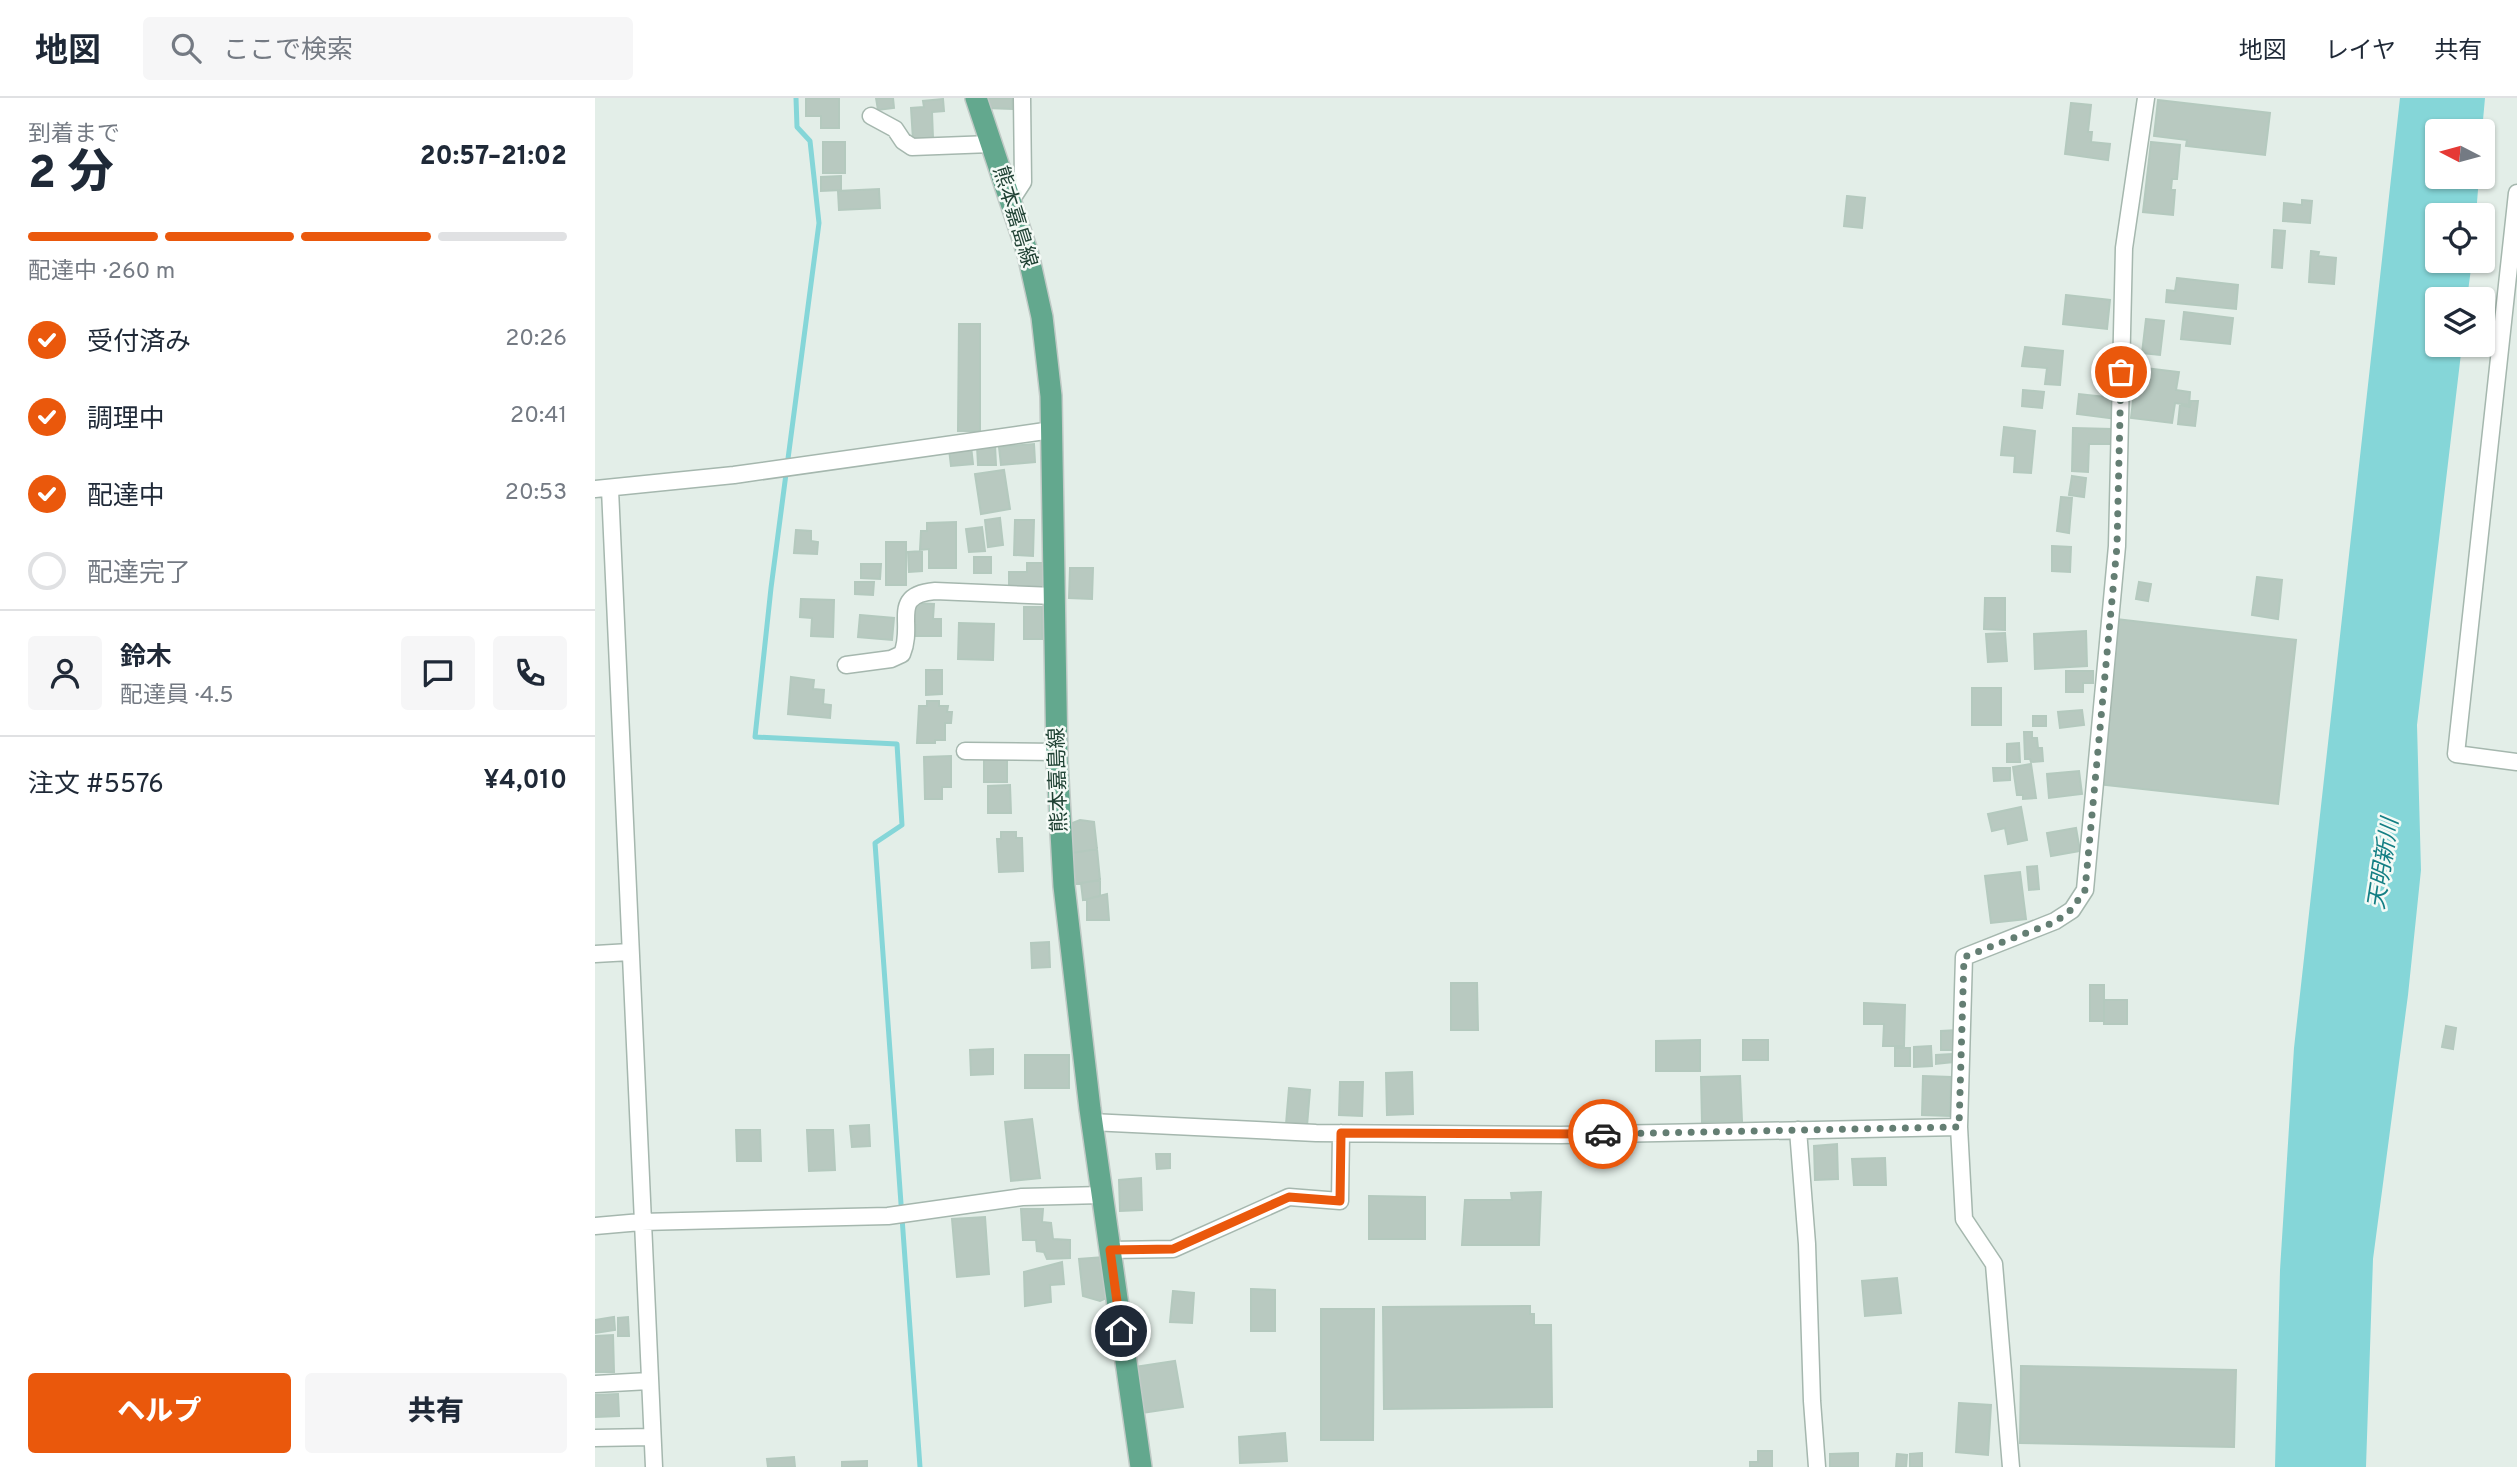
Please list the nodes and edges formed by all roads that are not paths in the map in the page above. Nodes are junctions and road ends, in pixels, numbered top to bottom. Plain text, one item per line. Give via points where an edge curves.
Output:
1 (976, 98) edge
2 (1022, 98) edge
3 (2146, 98) edge
4 (871, 116) dead end
5 (991, 144) junction
6 (2517, 193) edge
7 (1010, 202) junction
8 (1052, 430) junction
9 (602, 489) edge
10 (1054, 596) junction
11 (846, 665) dead end
12 (965, 751) dead end
13 (1057, 752) junction
14 (2517, 762) edge
15 (629, 952) junction
16 (595, 954) edge
17 (1091, 1122) junction
18 (1959, 1127) junction
19 (1798, 1130) junction
20 (1341, 1133) junction
21 (1102, 1195) junction
22 (641, 1222) junction
23 (595, 1226) edge
24 (1110, 1250) junction
25 (649, 1381) junction
26 (595, 1384) edge
27 (652, 1437) junction
28 (595, 1438) edge
29 (654, 1467) edge
30 (1141, 1467) edge
31 (1817, 1467) edge
32 (2011, 1467) edge

1 - 5 main road, 熊本嘉島線
2 - 7 street via 1023,182
3 - 18 street via 2124,248 2117,546 2085,890 2072,909 2055,922 1964,957
4 - 5 street via 895,129 912,147
5 - 7 main road, 熊本嘉島線
6 - 14 street via 2456,754
7 - 8 main road, 熊本嘉島線 via 1042,317
8 - 9 street
8 - 10 main road, 熊本嘉島線
9 - 15 street
10 - 11 street via 919,592 907,604 907,643 902,654
10 - 13 main road, 熊本嘉島線
12 - 13 street
13 - 17 main road, 熊本嘉島線 via 1064,886
15 - 16 street
15 - 22 street
17 - 20 street
17 - 21 main road, 熊本嘉島線
18 - 19 street
18 - 32 street via 1964,1219 1994,1264
19 - 20 street
19 - 31 street
20 - 24 street via 1340,1201 1289,1197 1173,1249
21 - 22 street via 1022,1197 888,1216
21 - 24 main road, 熊本嘉島線
22 - 23 street
22 - 25 street
24 - 30 main road, 熊本嘉島線
25 - 26 street
25 - 27 street
27 - 28 street
27 - 29 street

